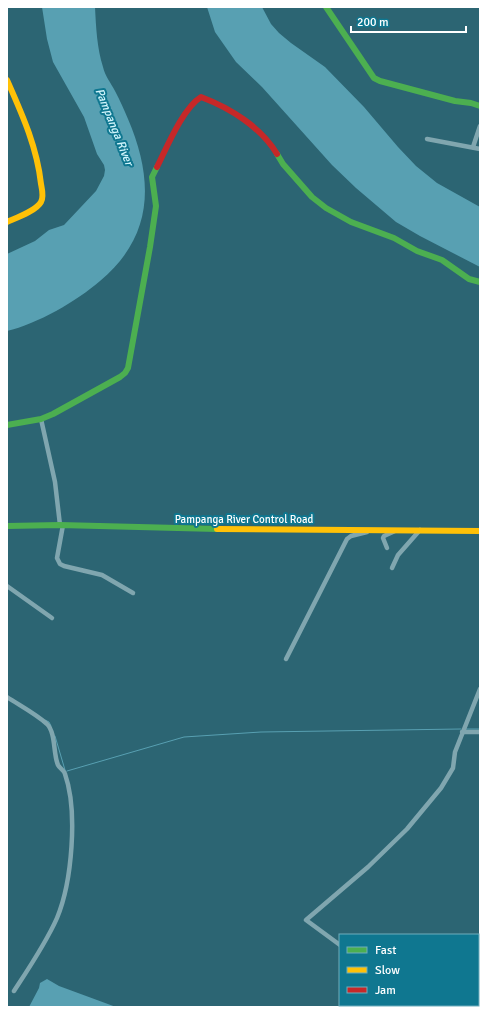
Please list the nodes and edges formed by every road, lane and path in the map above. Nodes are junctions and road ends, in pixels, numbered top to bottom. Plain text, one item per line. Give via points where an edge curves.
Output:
1 (326, 7) edge
2 (7, 80) edge
3 (480, 106) edge
4 (480, 126) edge
5 (426, 139) dead end
6 (473, 147) junction
7 (480, 149) edge
8 (7, 222) edge
9 (480, 282) edge
10 (41, 419) junction
11 (7, 425) edge
12 (61, 525) junction
13 (7, 526) edge
14 (375, 530) junction
15 (396, 530) junction
16 (420, 530) junction
17 (480, 531) edge
18 (387, 548) dead end
19 (392, 568) dead end
20 (7, 586) edge
21 (133, 593) dead end
22 (52, 618) dead end
23 (286, 659) dead end
24 (480, 689) edge
25 (7, 697) edge
26 (462, 732) junction
27 (480, 732) edge
28 (339, 944) edge
29 (14, 991) dead end

1 - 3 street via 374,78 418,92
2 - 8 street via 32,138 43,195 38,207
4 - 6 street
5 - 6 street
6 - 7 street
9 - 10 street via 469,279 442,260 417,251 394,238 356,225 326,208 312,197 258,132 217,103 202,97 194,100 185,113 152,177 156,206 128,368 120,377
10 - 11 street
10 - 12 street via 55,482
12 - 13 street, Pampanga River Control Road
12 - 14 street, Pampanga River Control Road
12 - 21 street via 57,558 60,564 102,575
14 - 15 street, Pampanga River Control Road
14 - 23 street via 348,539
15 - 16 street, Pampanga River Control Road
15 - 18 street via 384,536
16 - 17 street, Pampanga River Control Road
16 - 19 street via 398,555
20 - 22 street
24 - 26 street
25 - 29 street via 50,727 58,765 66,775 72,813 72,846 63,900 57,918
26 - 27 street
26 - 28 street via 453,768 429,805 368,867 306,920

